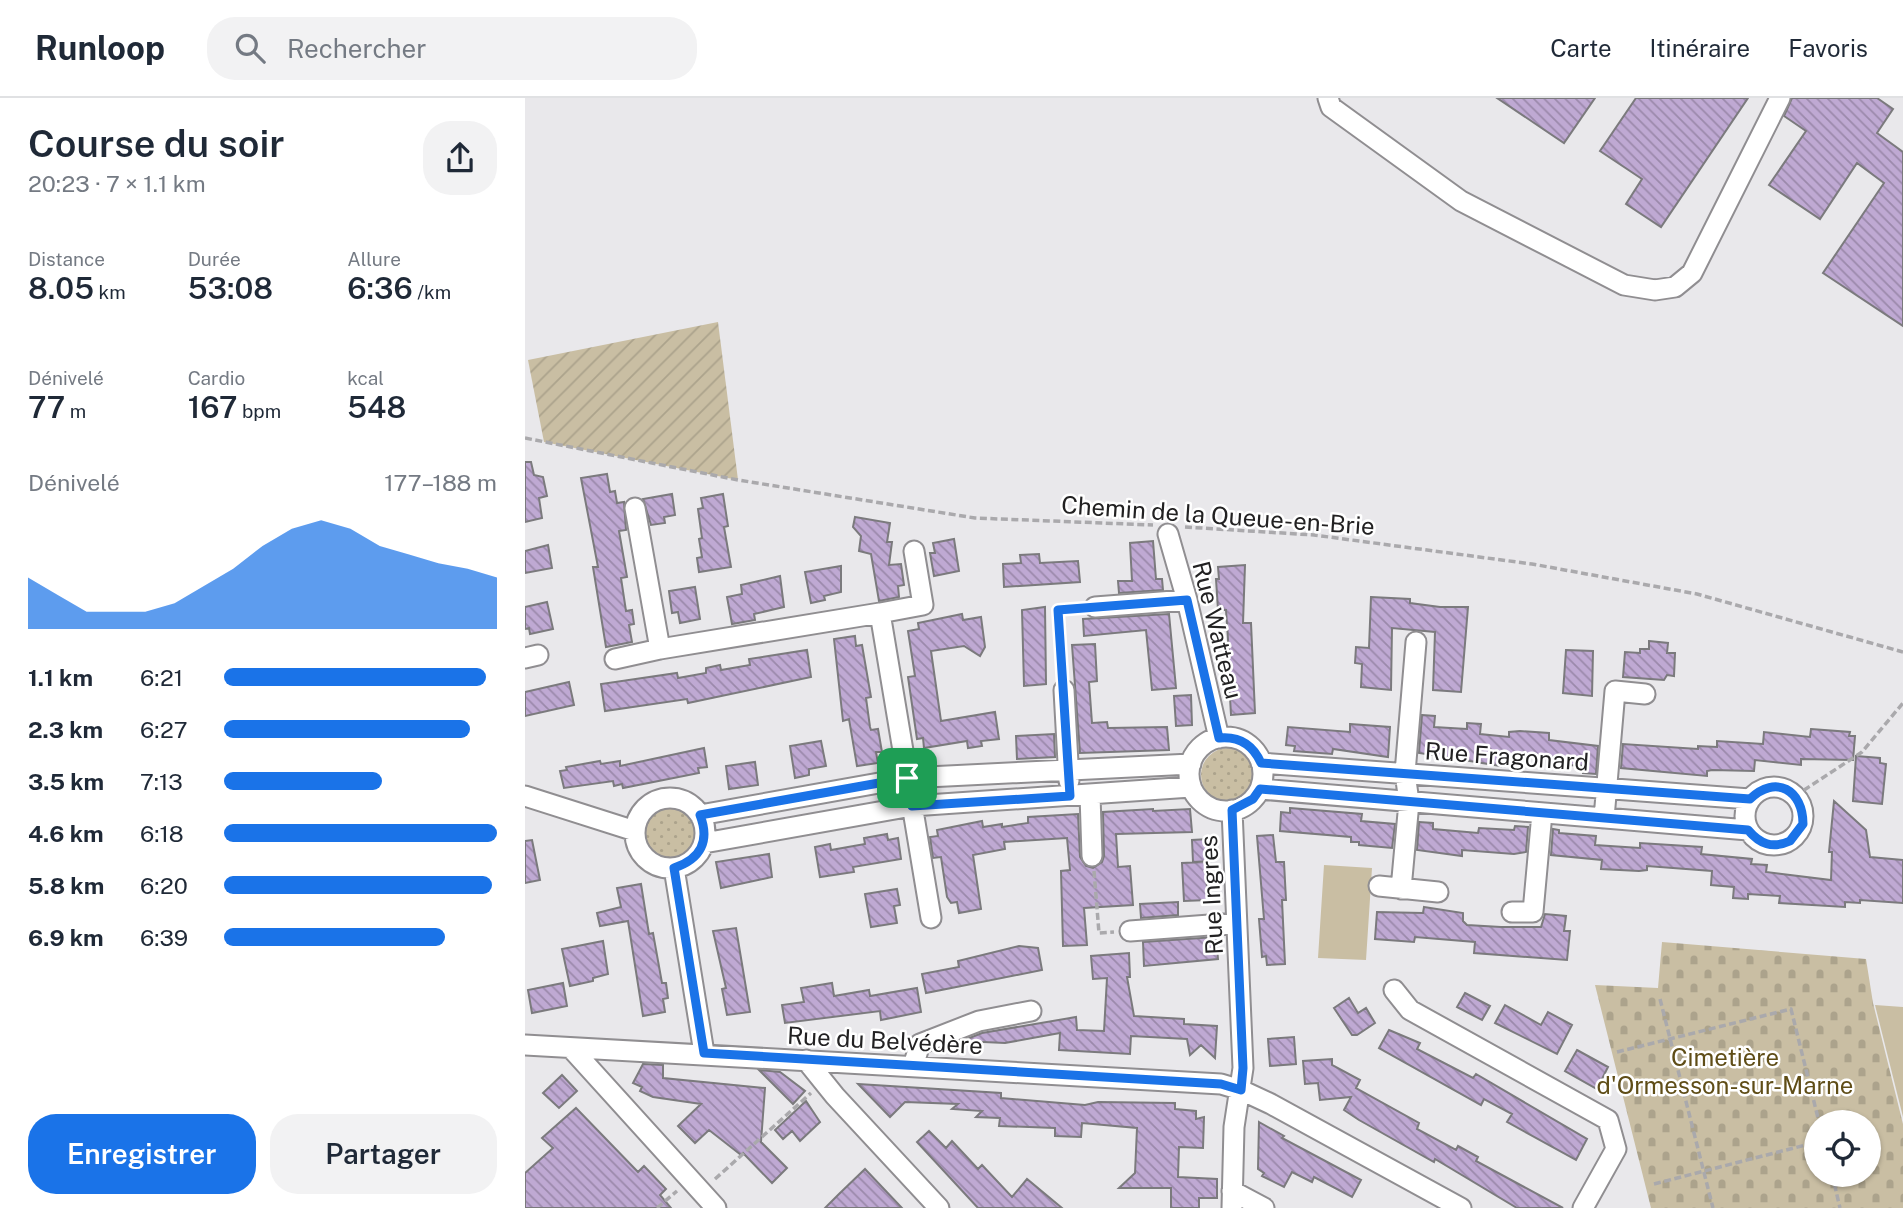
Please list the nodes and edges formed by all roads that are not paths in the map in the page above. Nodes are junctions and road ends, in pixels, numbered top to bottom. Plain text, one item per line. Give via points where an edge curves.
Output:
1 (1328, 98) edge
2 (1780, 98) edge
3 (635, 508) dead end
4 (1171, 529) road end
5 (914, 551) dead end
6 (1187, 600) junction
7 (1095, 607) road end
8 (880, 613) junction
9 (1416, 642) dead end
10 (660, 649) junction
11 (615, 659) dead end
12 (1064, 690) road end
13 (1644, 694) dead end
14 (1219, 738) junction
15 (1261, 763) junction
16 (1191, 764) junction
17 (1069, 769) junction
18 (1405, 773) junction
19 (907, 778) junction
20 (1191, 787) junction
21 (1607, 788) junction
22 (1260, 789) junction
23 (1090, 794) junction
24 (525, 796) edge
25 (1070, 796) junction
26 (1750, 799) junction
27 (1409, 802) junction
28 (912, 806) junction
29 (1232, 810) junction
30 (1542, 813) junction
31 (700, 815) junction
32 (1604, 818) junction
33 (1748, 830) junction
34 (635, 831) junction
35 (704, 843) junction
36 (1092, 856) road end
37 (674, 868) junction
38 (1379, 886) dead end
39 (1401, 888) junction
40 (1438, 892) dead end
41 (1512, 912) dead end
42 (931, 918) dead end
43 (1236, 923) junction
44 (1130, 931) road end
45 (1394, 990) dead end
46 (1031, 1011) dead end
47 (525, 1045) edge
48 (571, 1048) junction
49 (704, 1053) junction
50 (806, 1060) junction
51 (913, 1066) junction
52 (1241, 1090) junction
53 (1232, 1200) edge
54 (716, 1208) edge
55 (939, 1208) edge
56 (1264, 1208) edge
57 (1461, 1208) edge
58 (1583, 1208) edge

1 - 2 street via 1331,107 1461,201 1624,285 1655,290 1675,287 1692,273
3 - 10 street
4 - 6 street, Rue Watteau
5 - 8 street via 923,605
6 - 7 street
6 - 14 street, Rue Watteau
8 - 10 street
8 - 19 street
9 - 18 street
10 - 11 street
12 - 17 street
13 - 21 street via 1615,691
14 - 15 street via 1240,740
14 - 16 street via 1201,747
15 - 18 street, Rue Fragonard
15 - 22 street
16 - 17 street
16 - 20 street
17 - 19 street
17 - 25 street
18 - 21 street, Rue Fragonard
18 - 27 street
19 - 28 street
19 - 31 street
20 - 23 street
20 - 29 street via 1207,806
21 - 26 street, Rue Fragonard
21 - 32 street
22 - 27 street
22 - 29 street via 1253,799
23 - 25 street
23 - 36 street
24 - 34 street
25 - 28 street
26 - 33 street via 1745,808
26 - 33 street, Rue Fragonard via 1758,790 1779,786 1795,796 1803,810 1803,824 1790,841 1768,845
27 - 30 street
27 - 39 street
28 - 35 street
28 - 42 street
29 - 43 street, Rue Ingres
30 - 32 street
30 - 41 street via 1533,912
31 - 34 street via 687,803 664,799 646,808
31 - 35 street
32 - 33 street
34 - 37 street via 646,858
35 - 37 street via 689,863
37 - 49 street
38 - 39 street
39 - 40 street
43 - 44 street
43 - 52 street, Rue Ingres
45 - 58 street via 1410,1010 1608,1120 1616,1149
46 - 51 street via 979,1021 920,1044
47 - 48 street, Rue du Belvédère
48 - 49 street, Rue du Belvédère
48 - 54 street
49 - 50 street, Rue du Belvédère
50 - 51 street, Rue du Belvédère
50 - 55 street
51 - 52 street, Rue du Belvédère via 1221,1084
52 - 53 street, Rue Ingres via 1234,1127
52 - 57 street, Rue du Belvédère
53 - 56 street

